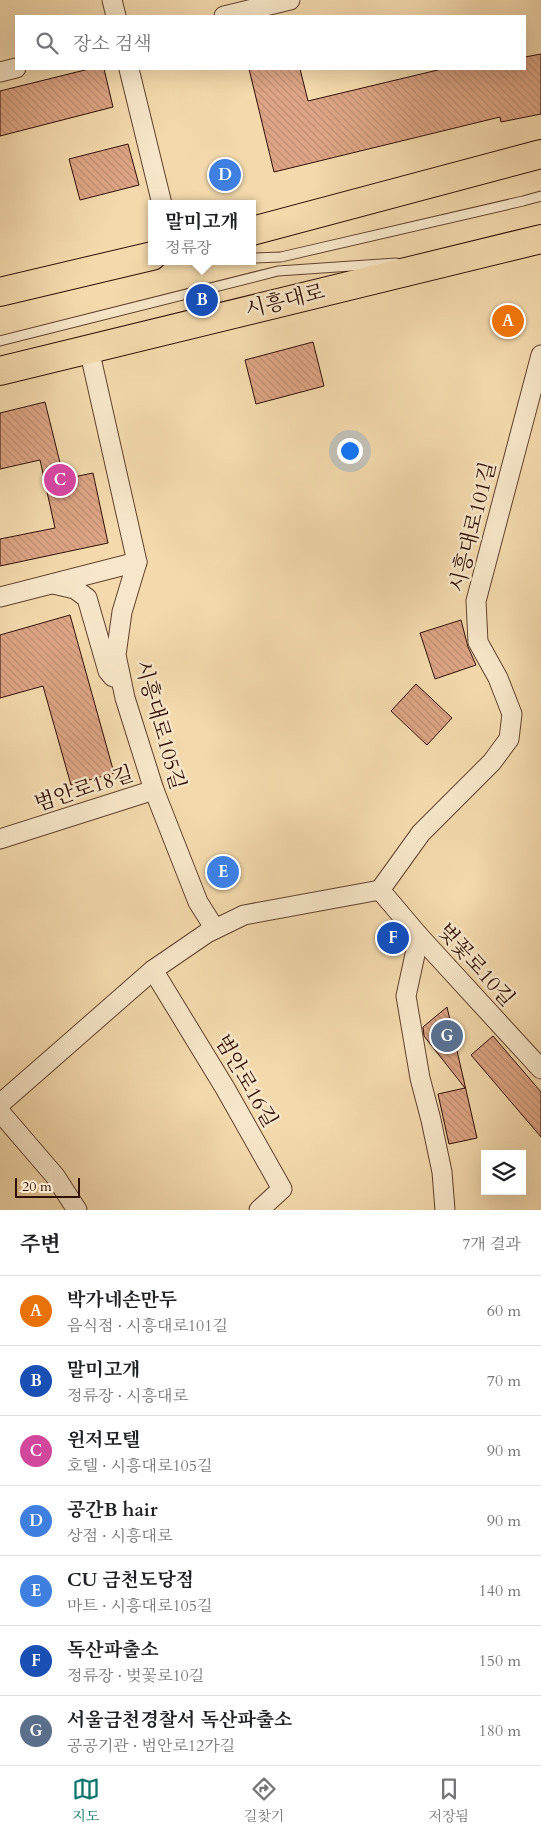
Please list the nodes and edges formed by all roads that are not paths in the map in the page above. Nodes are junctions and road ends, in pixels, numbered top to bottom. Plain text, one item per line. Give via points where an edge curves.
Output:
1 (112, 0) edge
2 (290, 0) edge
3 (116, 15) edge
4 (228, 15) edge
5 (15, 68) edge
6 (129, 70) edge
7 (0, 72) edge
8 (541, 154) edge
9 (541, 196) edge
10 (161, 200) edge
11 (256, 230) edge
12 (541, 240) edge
13 (148, 258) edge
14 (256, 258) edge
15 (448, 262) junction
16 (0, 292) edge
17 (0, 340) edge
18 (89, 349) junction
19 (540, 360) edge
20 (0, 371) edge
21 (137, 562) junction
22 (53, 584) junction
23 (0, 597) edge
24 (125, 698) junction
25 (154, 790) junction
26 (0, 839) edge
27 (380, 890) junction
28 (215, 929) junction
29 (419, 936) junction
30 (153, 970) junction
31 (541, 1069) edge
32 (0, 1104) edge
33 (0, 1112) edge
34 (77, 1210) edge
35 (259, 1210) edge
36 (445, 1210) edge

1 - 3 street
2 - 4 street
5 - 7 street
6 - 10 street
8 - 11 main road
9 - 14 lane via 281,257
12 - 15 main road, 시흥대로
13 - 16 main road
15 - 17 lane via 377,263 278,272
15 - 18 main road, 시흥대로
18 - 20 main road, 시흥대로
18 - 21 street, 시흥대로105길
19 - 27 street, 시흥대로101길 via 476,601 478,642 498,678 512,714 509,739 492,762 421,833
21 - 22 street
21 - 24 street, 시흥대로105길 via 122,612 116,655
22 - 23 street
22 - 24 street via 75,589 87,598 108,671
24 - 25 street, 시흥대로105길
25 - 26 street, 범안로18길
25 - 28 street, 시흥대로105길 via 198,902
27 - 28 street via 244,915
27 - 29 street, 벚꽃로10길
28 - 30 street
29 - 31 street, 벚꽃로10길
29 - 36 street via 406,996 420,1078 442,1172
30 - 32 street
30 - 35 street, 범안로16길 via 226,1088 282,1189
33 - 34 street via 55,1176

